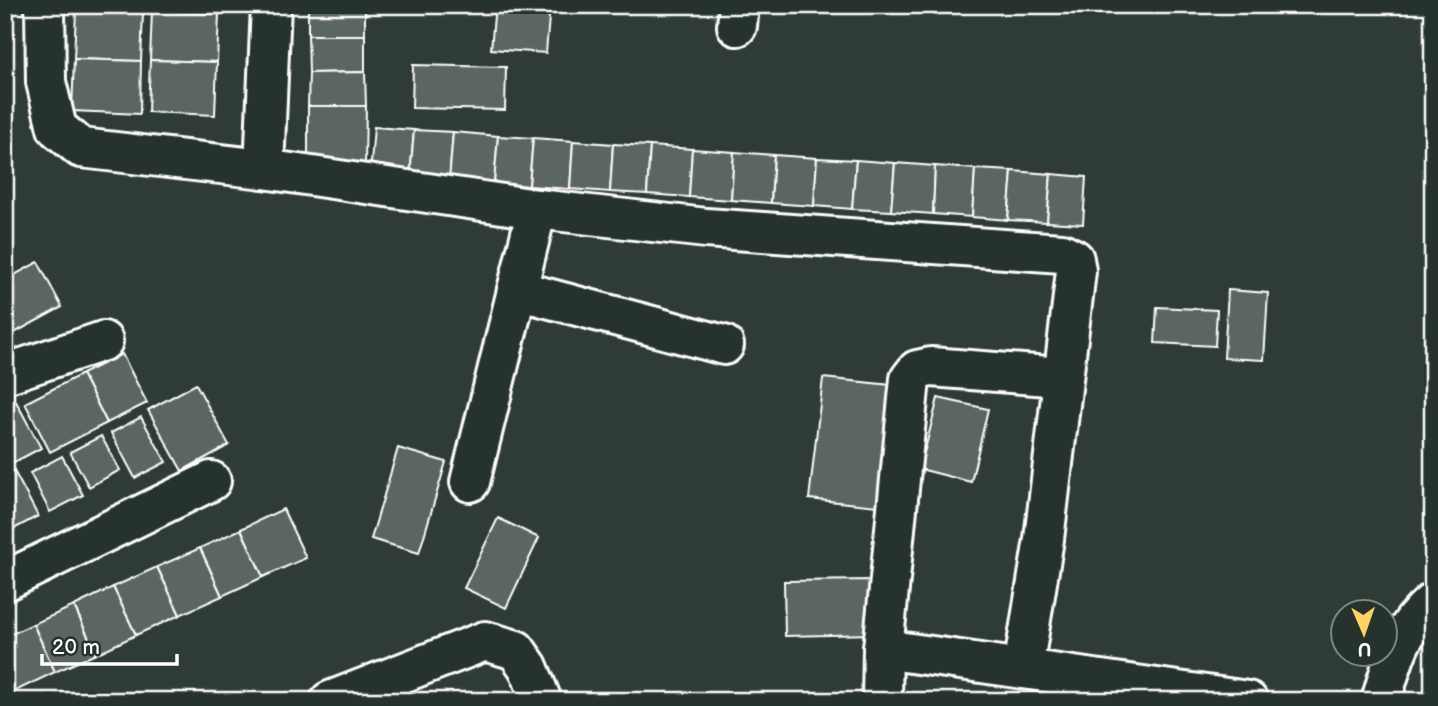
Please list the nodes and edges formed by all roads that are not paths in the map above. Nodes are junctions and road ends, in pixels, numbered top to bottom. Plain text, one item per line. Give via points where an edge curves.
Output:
1 (45, 5) edge
2 (271, 5) edge
3 (264, 169) junction
4 (537, 209) junction
5 (517, 290) junction
6 (103, 341) dead end
7 (724, 345) dead end
8 (5, 374) edge
9 (1062, 377) junction
10 (211, 481) dead end
11 (470, 482) dead end
12 (5, 581) edge
13 (1433, 602) edge
14 (1416, 643) edge
15 (883, 649) junction
16 (1023, 669) junction
17 (330, 701) edge
18 (542, 701) edge
19 (882, 701) edge
20 (1248, 701) edge
21 (1381, 701) edge

1 - 3 street via 46,82 57,128 81,148
2 - 3 street
3 - 4 street
4 - 5 street
4 - 9 street via 706,228 1062,253 1074,259 1076,271
5 - 7 street
5 - 11 street
6 - 8 street
9 - 15 street via 932,368 917,370 911,379
9 - 16 street via 1044,539
10 - 12 street
13 - 14 street via 1415,617
14 - 21 street
15 - 16 street
15 - 19 street
16 - 20 street
17 - 18 street via 485,641 516,650

